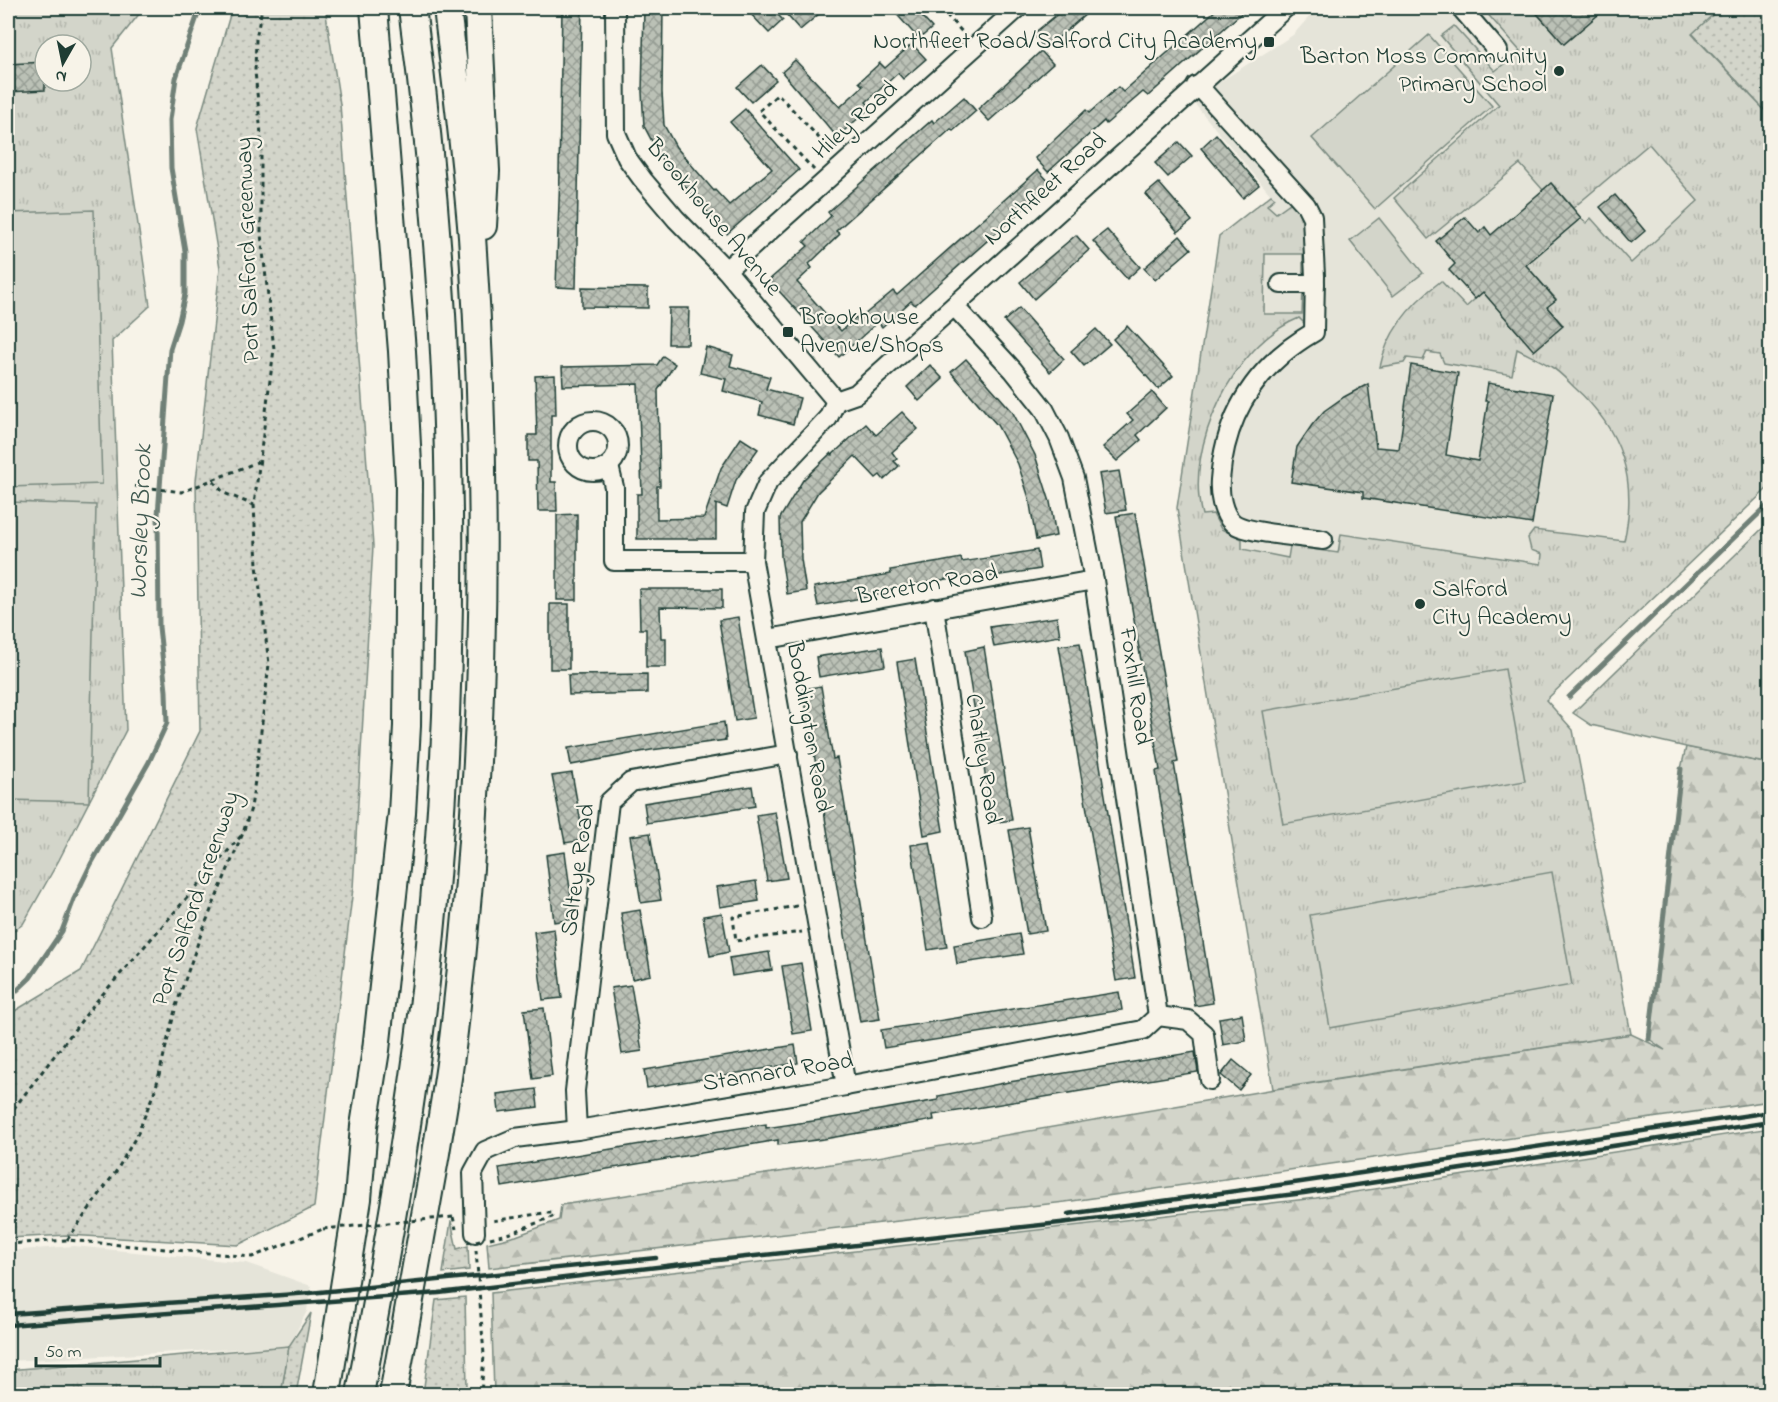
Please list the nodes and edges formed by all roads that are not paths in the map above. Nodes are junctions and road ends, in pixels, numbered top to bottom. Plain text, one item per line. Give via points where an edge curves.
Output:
1 (357, 8) edge
2 (374, 8) edge
3 (412, 8) edge
4 (447, 8) edge
5 (478, 8) edge
6 (615, 8) edge
7 (1018, 8) edge
8 (1285, 8) edge
9 (1461, 8) edge
10 (1498, 51) dead end
11 (1196, 86) junction
12 (383, 130) junction
13 (726, 270) junction
14 (1281, 284) dead end
15 (1315, 284) junction
16 (954, 306) junction
17 (476, 311) junction
18 (836, 400) junction
19 (609, 466) dead end
20 (1323, 540) dead end
21 (753, 561) junction
22 (1094, 580) junction
23 (934, 608) junction
24 (768, 639) junction
25 (788, 754) junction
26 (982, 917) dead end
27 (1158, 1016) junction
28 (1210, 1080) dead end
29 (846, 1086) junction
30 (364, 1126) junction
31 (577, 1130) junction
32 (476, 1235) road end
33 (313, 1395) edge
34 (327, 1395) edge
35 (360, 1395) edge
36 (393, 1395) edge

1 - 12 highway
2 - 12 highway
3 - 35 highway via 435,216 448,418 446,726 430,945 416,1055 386,1256
4 - 17 highway via 472,235
5 - 17 highway via 486,171
6 - 13 street, Brookhouse Avenue via 616,133 643,180
7 - 13 street, Hiley Road
8 - 11 street, Northfleet Road
9 - 10 street
11 - 15 street via 1306,205 1312,217
11 - 16 street, Northfleet Road
12 - 30 highway via 409,483 409,661 402,813 378,1040
13 - 18 street, Brookhouse Avenue
14 - 15 street
15 - 20 street via 1314,332 1270,365 1238,407 1221,460 1219,492 1233,524
16 - 18 street, Northfleet Road via 856,394
16 - 22 street, Foxhill Road via 1019,377 1044,409 1059,438 1074,478
17 - 36 highway via 484,563 479,726 467,904 451,1060
18 - 21 street, Boddington Road via 828,418 768,482 755,512
19 - 21 street via 614,487 614,561
21 - 24 street, Boddington Road
22 - 23 street, Brereton Road
22 - 27 street, Foxhill Road
23 - 24 street, Brereton Road
23 - 26 street, Chatley Road
24 - 25 street, Boddington Road
25 - 29 street, Boddington Road
25 - 31 street, Salteye Road via 631,782 609,801 575,1091
27 - 28 street via 1188,1020 1204,1034
27 - 29 street, Stannard Road via 1143,1030
29 - 31 street, Stannard Road
30 - 33 highway via 347,1199
30 - 34 highway via 357,1199
31 - 32 street, Stannard Road via 515,1138 485,1151 473,1173

